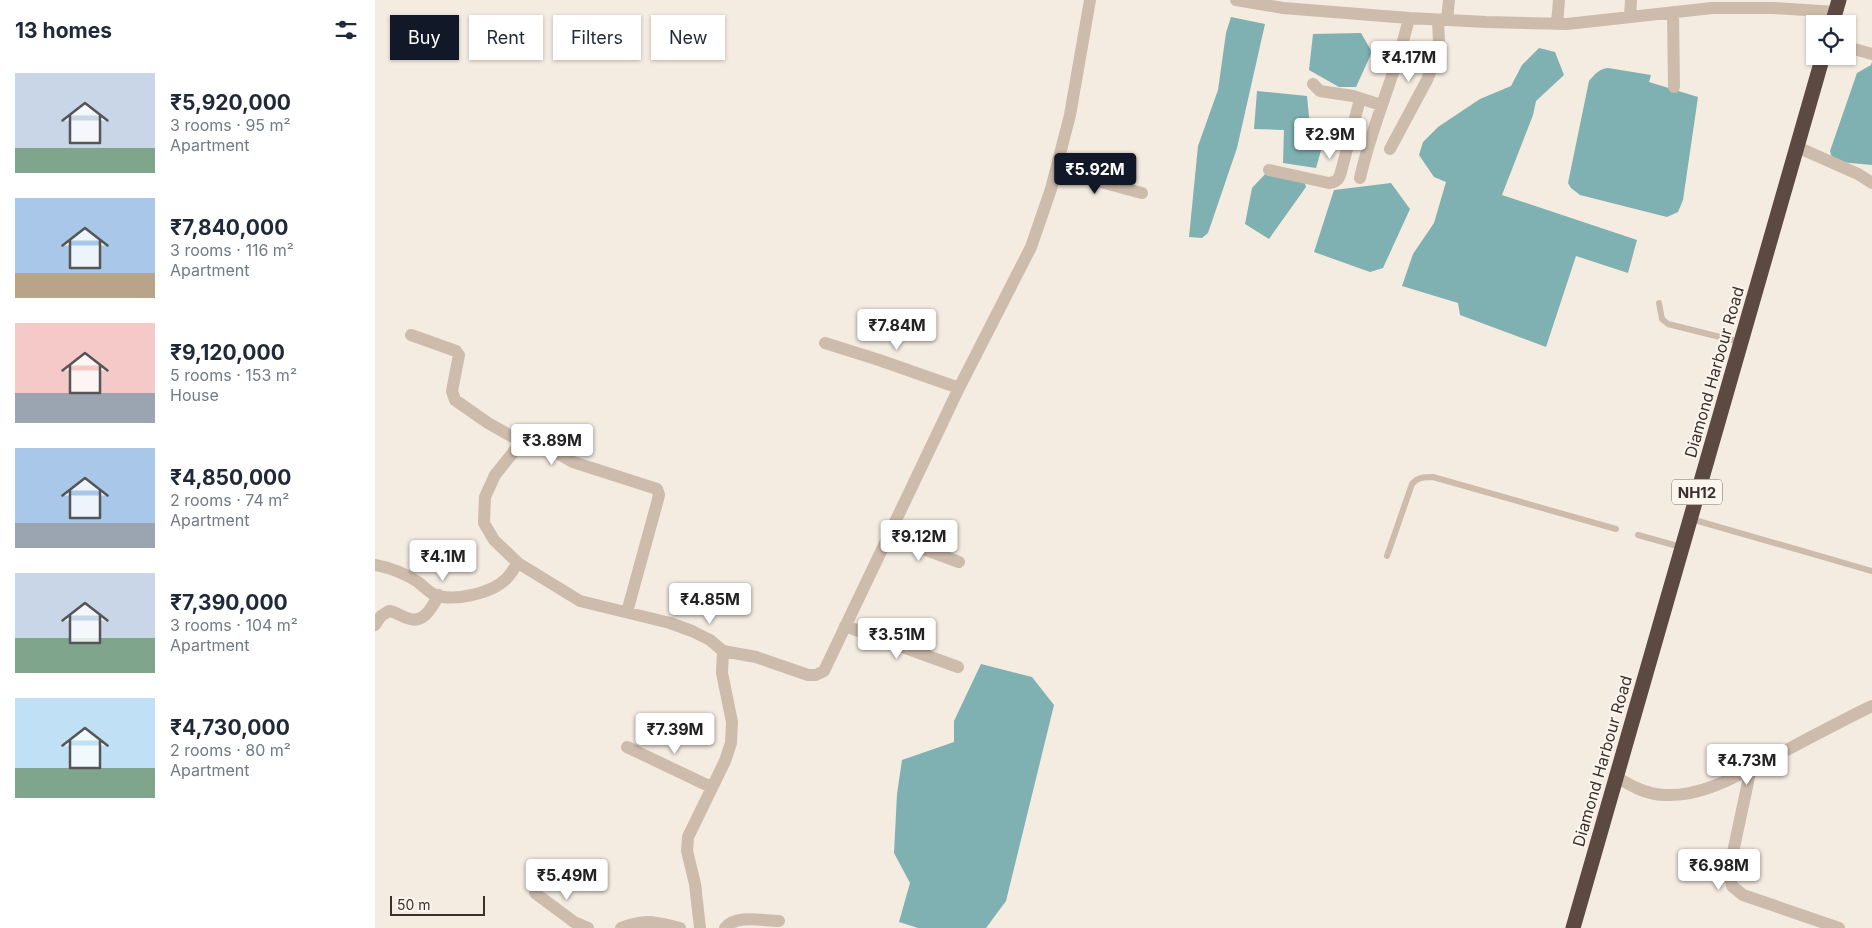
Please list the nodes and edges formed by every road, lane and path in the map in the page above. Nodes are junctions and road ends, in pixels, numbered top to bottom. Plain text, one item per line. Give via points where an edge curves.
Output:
1 (1089, 0) edge
2 (1236, 0) edge
3 (1449, 0) edge
4 (1559, 0) edge
5 (1631, 0) edge
6 (1756, 4) edge
7 (1673, 12) junction
8 (1836, 12) edge
9 (1409, 18) junction
10 (1630, 18) junction
11 (1443, 20) junction
12 (1557, 24) junction
13 (1856, 50) edge
14 (1872, 54) edge
15 (1820, 65) edge
16 (1313, 84) dead end
17 (1674, 87) dead end
18 (1360, 98) junction
19 (1381, 105) junction
20 (1797, 147) junction
21 (1390, 148) dead end
22 (1056, 170) junction
23 (1269, 170) dead end
24 (1359, 178) dead end
25 (1872, 183) edge
26 (1142, 193) dead end
27 (1659, 303) dead end
28 (411, 335) dead end
29 (1741, 342) junction
30 (825, 343) dead end
31 (959, 388) junction
32 (523, 440) junction
33 (1689, 518) junction
34 (1616, 529) dead end
35 (1638, 535) dead end
36 (888, 536) junction
37 (1681, 547) junction
38 (1387, 556) dead end
39 (959, 562) dead end
40 (518, 563) junction
41 (375, 565) edge
42 (1872, 571) edge
43 (439, 596) junction
44 (627, 612) junction
45 (375, 625) edge
46 (845, 626) junction
47 (723, 651) junction
48 (958, 667) dead end
49 (1872, 706) edge
50 (627, 747) dead end
51 (1751, 768) junction
52 (1615, 776) junction
53 (711, 787) junction
54 (535, 893) dead end
55 (779, 921) dead end
56 (588, 928) edge
57 (621, 928) edge
58 (680, 928) edge
59 (700, 928) edge
60 (725, 928) edge
61 (1573, 928) edge
62 (1839, 928) edge

1 - 22 street via 1071,115
2 - 9 street via 1283,8
3 - 11 street
4 - 12 street
5 - 10 street
6 - 7 street
6 - 8 street
7 - 10 street
7 - 17 street
9 - 11 street
9 - 19 street
10 - 12 street
11 - 12 street
11 - 21 street via 1435,60 1427,80
13 - 14 street
15 - 20 highway, Diamond Harbour Road / NH12
16 - 18 street via 1320,91
18 - 19 street
18 - 23 street via 1339,179 1334,183
19 - 24 street
20 - 25 street
20 - 29 highway, Diamond Harbour Road / NH12
22 - 26 street
22 - 31 street via 1031,247
27 - 29 lane via 1662,319 1668,324
28 - 32 street via 456,351 459,355 452,391 455,400 488,423
29 - 33 highway, Diamond Harbour Road / NH12
30 - 31 street
31 - 36 street
32 - 40 street via 495,475 485,497 484,514 488,533
32 - 44 street via 552,450 573,462 657,489 659,495
33 - 37 highway, Diamond Harbour Road / NH12
33 - 42 lane
34 - 38 lane via 1423,477 1412,484
35 - 37 lane
36 - 39 street
36 - 46 street
37 - 52 highway, Diamond Harbour Road / NH12
40 - 43 street via 497,586 470,596
40 - 44 street via 580,601
41 - 43 street via 403,572
43 - 45 street via 422,619 408,619 389,611
44 - 47 street via 693,631
46 - 47 street via 824,671 817,675
46 - 48 street
47 - 53 street via 722,673 732,722 731,743
49 - 51 street
50 - 53 street
51 - 52 street via 1710,788 1683,794 1641,791
51 - 62 street via 1729,870 1732,886 1743,895
52 - 61 highway, Diamond Harbour Road / NH12
53 - 59 street via 688,837 687,852
54 - 56 street via 574,922
55 - 60 street via 732,921
57 - 58 street via 643,921

